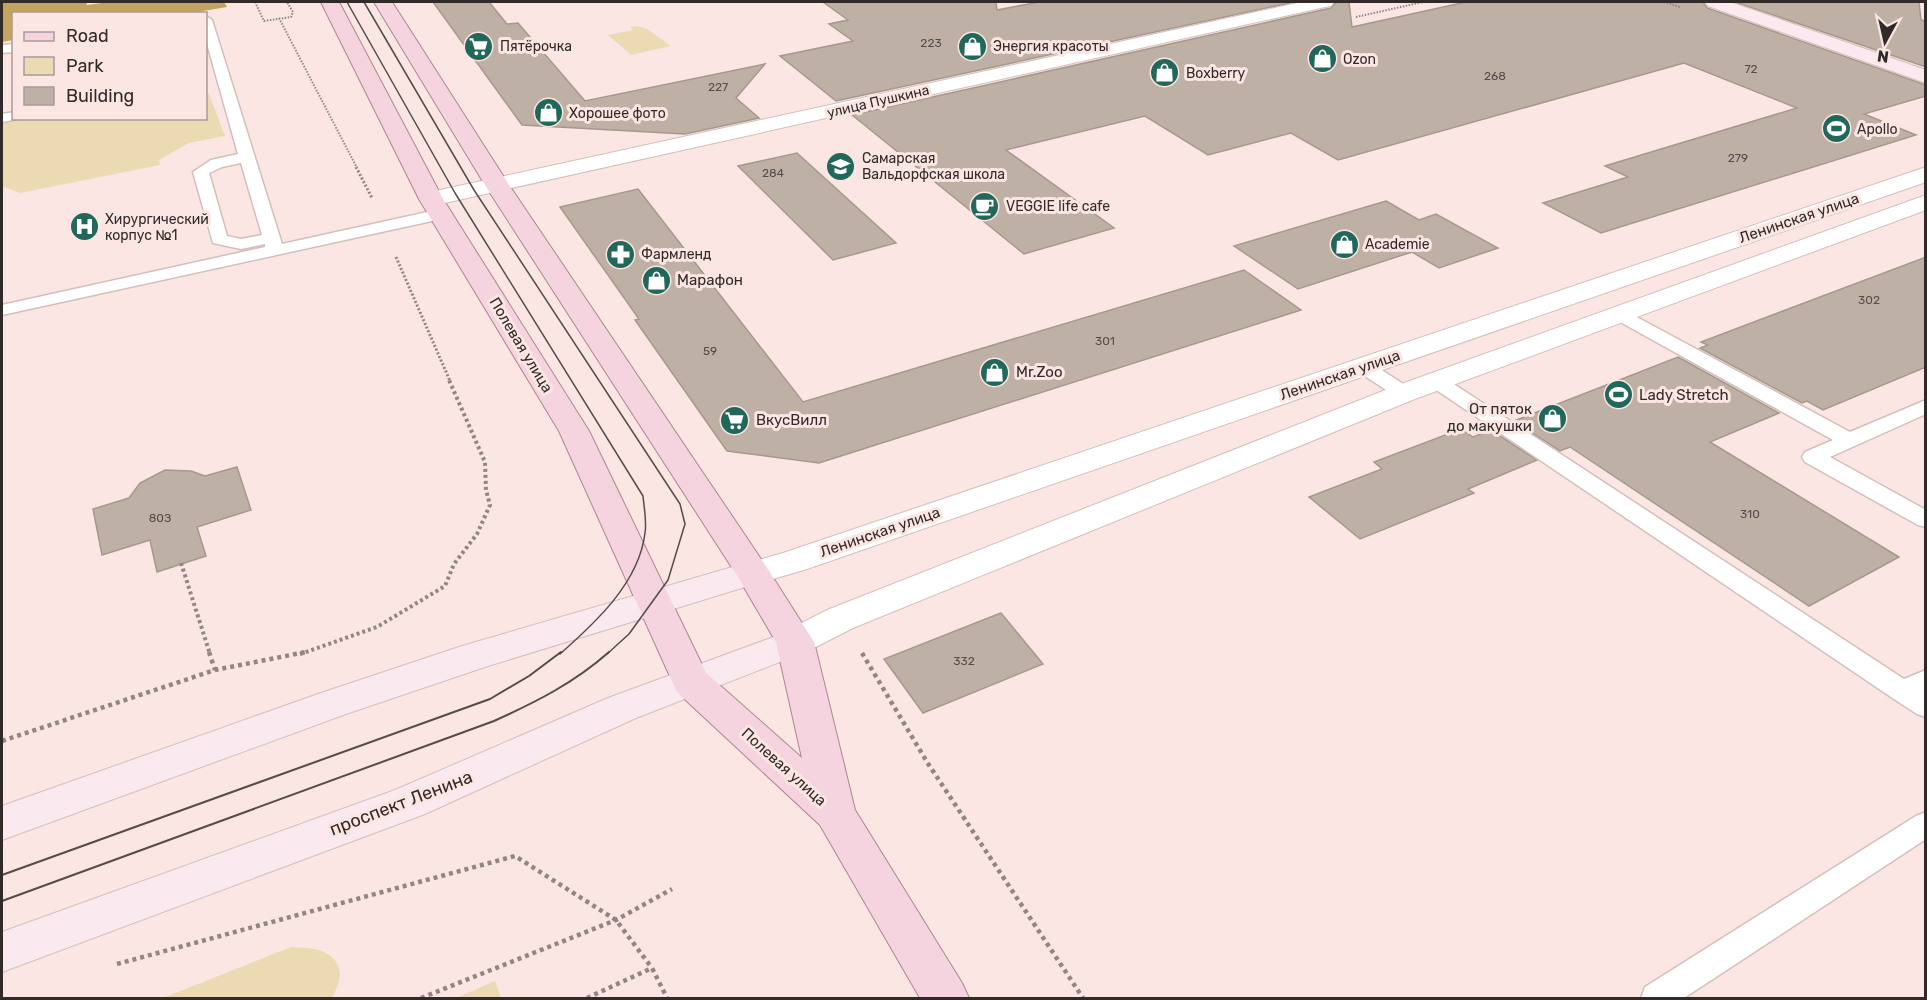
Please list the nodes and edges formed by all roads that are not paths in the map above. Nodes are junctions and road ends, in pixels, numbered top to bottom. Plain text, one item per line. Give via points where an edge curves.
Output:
1 (330, 2) edge
2 (383, 2) edge
3 (1325, 2) edge
4 (1714, 2) edge
5 (207, 24) edge
6 (207, 73) edge
7 (224, 77) junction
8 (1926, 77) edge
9 (207, 83) edge
10 (246, 157) junction
11 (1926, 174) edge
12 (497, 185) junction
13 (1926, 202) edge
14 (436, 207) junction
15 (273, 244) junction
16 (2, 310) edge
17 (1620, 314) junction
18 (1364, 367) junction
19 (1436, 381) junction
20 (1404, 393) junction
21 (1926, 406) edge
22 (1849, 440) junction
23 (1926, 520) edge
24 (753, 573) junction
25 (653, 601) junction
26 (795, 642) junction
27 (1926, 679) edge
28 (691, 682) junction
29 (1903, 692) junction
30 (1926, 707) edge
31 (835, 813) junction
32 (2, 823) edge
33 (1926, 824) edge
34 (2, 952) edge
35 (945, 999) edge
36 (1658, 999) edge

1 - 14 main road, Полевая улица
2 - 12 main road, Полевая улица
3 - 12 street, улица Пушкина
4 - 8 main road
5 - 7 lane
6 - 7 lane
7 - 9 lane
7 - 10 lane
10 - 15 lane
10 - 15 lane via 218,162 201,172 219,239
11 - 18 street, Ленинская улица
12 - 14 street, улица Пушкина
12 - 24 main road, Полевая улица
13 - 17 street, Ленинская улица
14 - 15 lane
14 - 25 main road, Полевая улица via 574,431
15 - 16 lane
17 - 19 street, Ленинская улица
17 - 22 lane
18 - 20 lane
18 - 24 street, Ленинская улица
19 - 20 street, Ленинская улица
19 - 29 lane
20 - 26 street, Ленинская улица via 851,614
21 - 22 lane
22 - 23 lane via 1813,456
24 - 25 main road
24 - 26 main road, Полевая улица
25 - 28 main road, Полевая улица
25 - 32 main road via 343,700
26 - 28 main road, проспект Ленина
26 - 31 main road, Полевая улица
27 - 29 lane
28 - 31 main road, Полевая улица
28 - 34 main road, проспект Ленина via 622,708 410,802
29 - 30 lane
31 - 35 main road
33 - 36 lane

